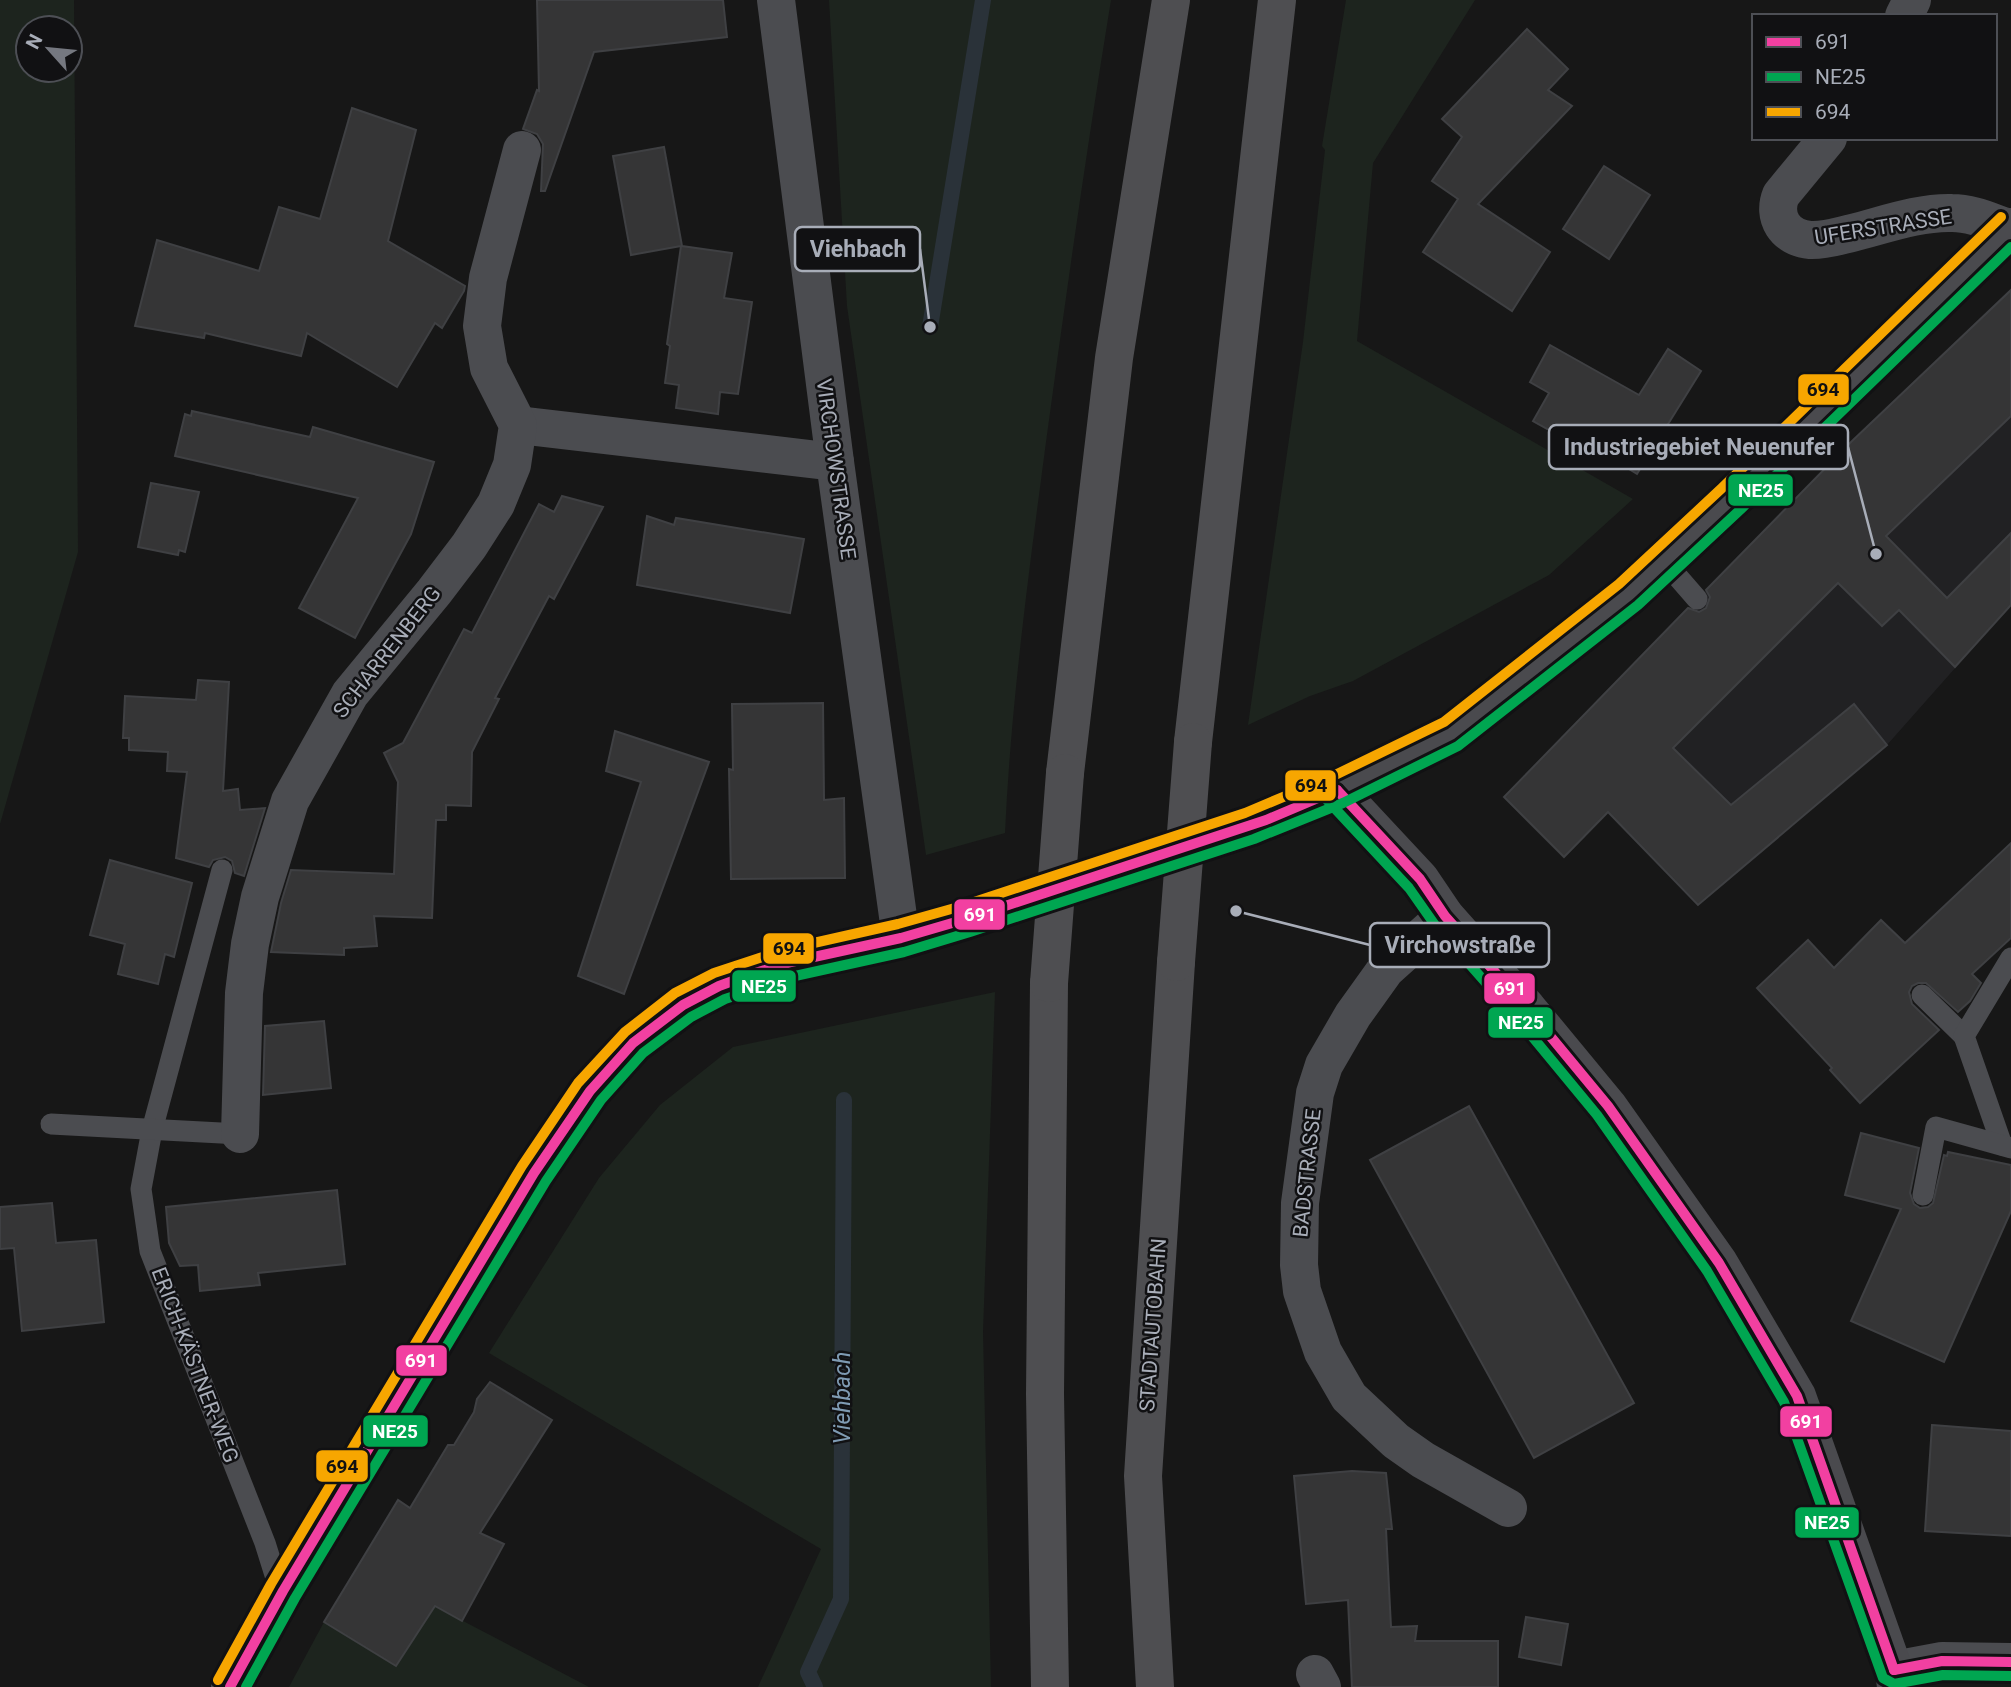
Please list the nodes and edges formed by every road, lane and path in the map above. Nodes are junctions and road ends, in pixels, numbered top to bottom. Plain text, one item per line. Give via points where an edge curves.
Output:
1 (776, 0) edge
2 (1171, 0) edge
3 (1277, 0) edge
4 (1826, 140) edge
5 (523, 150) dead end
6 (2010, 228) edge
7 (518, 425) junction
8 (835, 462) junction
9 (1664, 561) junction
10 (1697, 599) dead end
11 (1337, 790) junction
12 (222, 870) dead end
13 (1445, 916) junction
14 (901, 938) junction
15 (2011, 958) edge
16 (1922, 995) dead end
17 (1964, 1036) junction
18 (51, 1124) dead end
19 (152, 1130) junction
20 (240, 1134) joint
21 (2006, 1147) edge
22 (1923, 1195) dead end
23 (1508, 1508) dead end
24 (281, 1594) junction
25 (2011, 1662) edge
26 (1895, 1678) edge
27 (230, 1687) edge
28 (1049, 1687) edge
29 (1155, 1687) edge

1 - 8 street, VIRCHOWSTRASSE
2 - 28 highway, bridge via 1114,358 1065,772 1049,983 1045,1394
3 - 29 highway, STADTAUTOBAHN, bridge via 1193,742 1176,962 1143,1476
4 - 6 street, UFERSTRASSE via 1776,205 1778,217 1791,235 1810,240 1836,237 1952,213
5 - 7 street via 488,278 482,326 489,368
6 - 9 street
7 - 8 street
7 - 20 street, SCHARRENBERG via 512,465 496,504 434,592 350,694 289,801 250,944
8 - 14 street, VIRCHOWSTRASSE
9 - 10 lane
9 - 11 street via 1628,595 1451,734
11 - 13 street via 1420,879
11 - 14 street via 1250,826
12 - 19 lane, ERICH-KÄSTNER-WEG
13 - 23 street, BADSTRASSE via 1386,969 1324,1065 1315,1093 1300,1203 1299,1265 1302,1291 1323,1352 1349,1397 1423,1460
13 - 26 street via 1608,1106 1719,1262 1797,1396
14 - 24 street via 792,962 719,986 683,1005 611,1067 534,1173
15 - 17 lane
16 - 17 lane
17 - 21 lane
18 - 19 lane
19 - 20 lane
19 - 24 lane, ERICH-KÄSTNER-WEG via 141,1189 150,1251
21 - 22 lane via 1936,1127
24 - 27 street
25 - 26 street via 1942,1661

